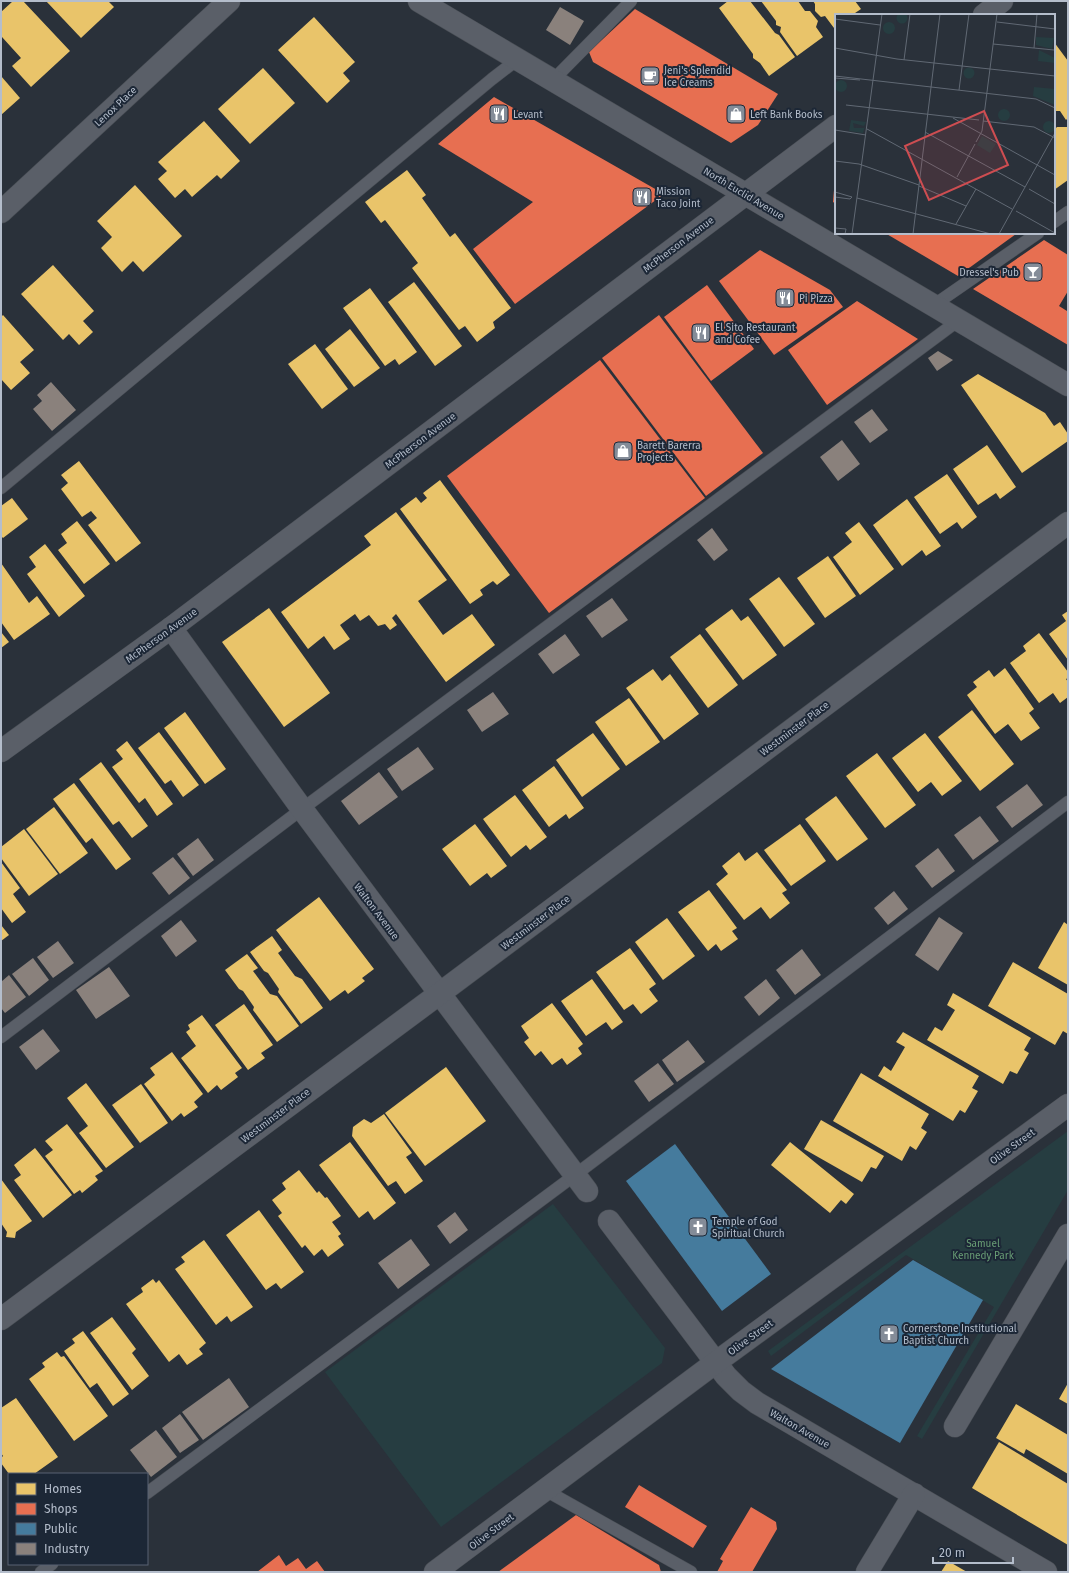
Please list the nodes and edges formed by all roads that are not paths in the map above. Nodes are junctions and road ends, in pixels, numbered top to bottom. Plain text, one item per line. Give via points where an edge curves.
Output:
1 (229, 1) edge
2 (419, 1) edge
3 (631, 1) edge
4 (1002, 1) edge
5 (985, 14) edge
6 (518, 59) junction
7 (553, 80) junction
8 (835, 127) edge
9 (746, 194) junction
10 (1, 212) edge
11 (1068, 212) edge
12 (1055, 221) edge
13 (1037, 234) edge
14 (934, 305) junction
15 (959, 320) junction
16 (1068, 385) edge
17 (1, 488) edge
18 (1068, 523) edge
19 (171, 628) junction
20 (1, 751) edge
21 (1068, 802) edge
22 (302, 809) junction
23 (439, 994) junction
24 (1, 1037) edge
25 (1068, 1105) edge
26 (581, 1183) junction
27 (609, 1221) dead end
28 (1068, 1235) edge
29 (1, 1319) edge
30 (715, 1362) junction
31 (955, 1426) dead end
32 (545, 1490) junction
33 (148, 1492) edge
34 (914, 1494) junction
35 (51, 1565) edge
36 (685, 1571) edge
37 (41, 1572) edge
38 (435, 1572) edge
39 (867, 1572) edge
40 (1046, 1572) edge

1 - 10 street, Lenox Place
2 - 6 street, North Euclid Avenue
3 - 7 lane
4 - 5 street
6 - 7 street, North Euclid Avenue
6 - 17 lane
7 - 9 street, North Euclid Avenue
8 - 9 street, McPherson Avenue
9 - 14 street, North Euclid Avenue
9 - 19 street, McPherson Avenue
11 - 12 lane
13 - 14 lane
14 - 15 street, North Euclid Avenue
15 - 16 street, North Euclid Avenue
15 - 22 lane
18 - 23 street, Westminster Place
19 - 20 street, McPherson Avenue
19 - 22 street, Walton Avenue
21 - 26 lane
22 - 23 street, Walton Avenue
22 - 24 lane
23 - 26 street, Walton Avenue
23 - 29 street, Westminster Place
25 - 30 street, Olive Street
26 - 33 lane
27 - 30 street, Walton Avenue
28 - 31 street
30 - 32 street, Olive Street
30 - 34 street, Walton Avenue via 741,1391 757,1403
32 - 36 lane
32 - 38 street, Olive Street
34 - 39 street
34 - 40 street, Walton Avenue
35 - 37 lane

